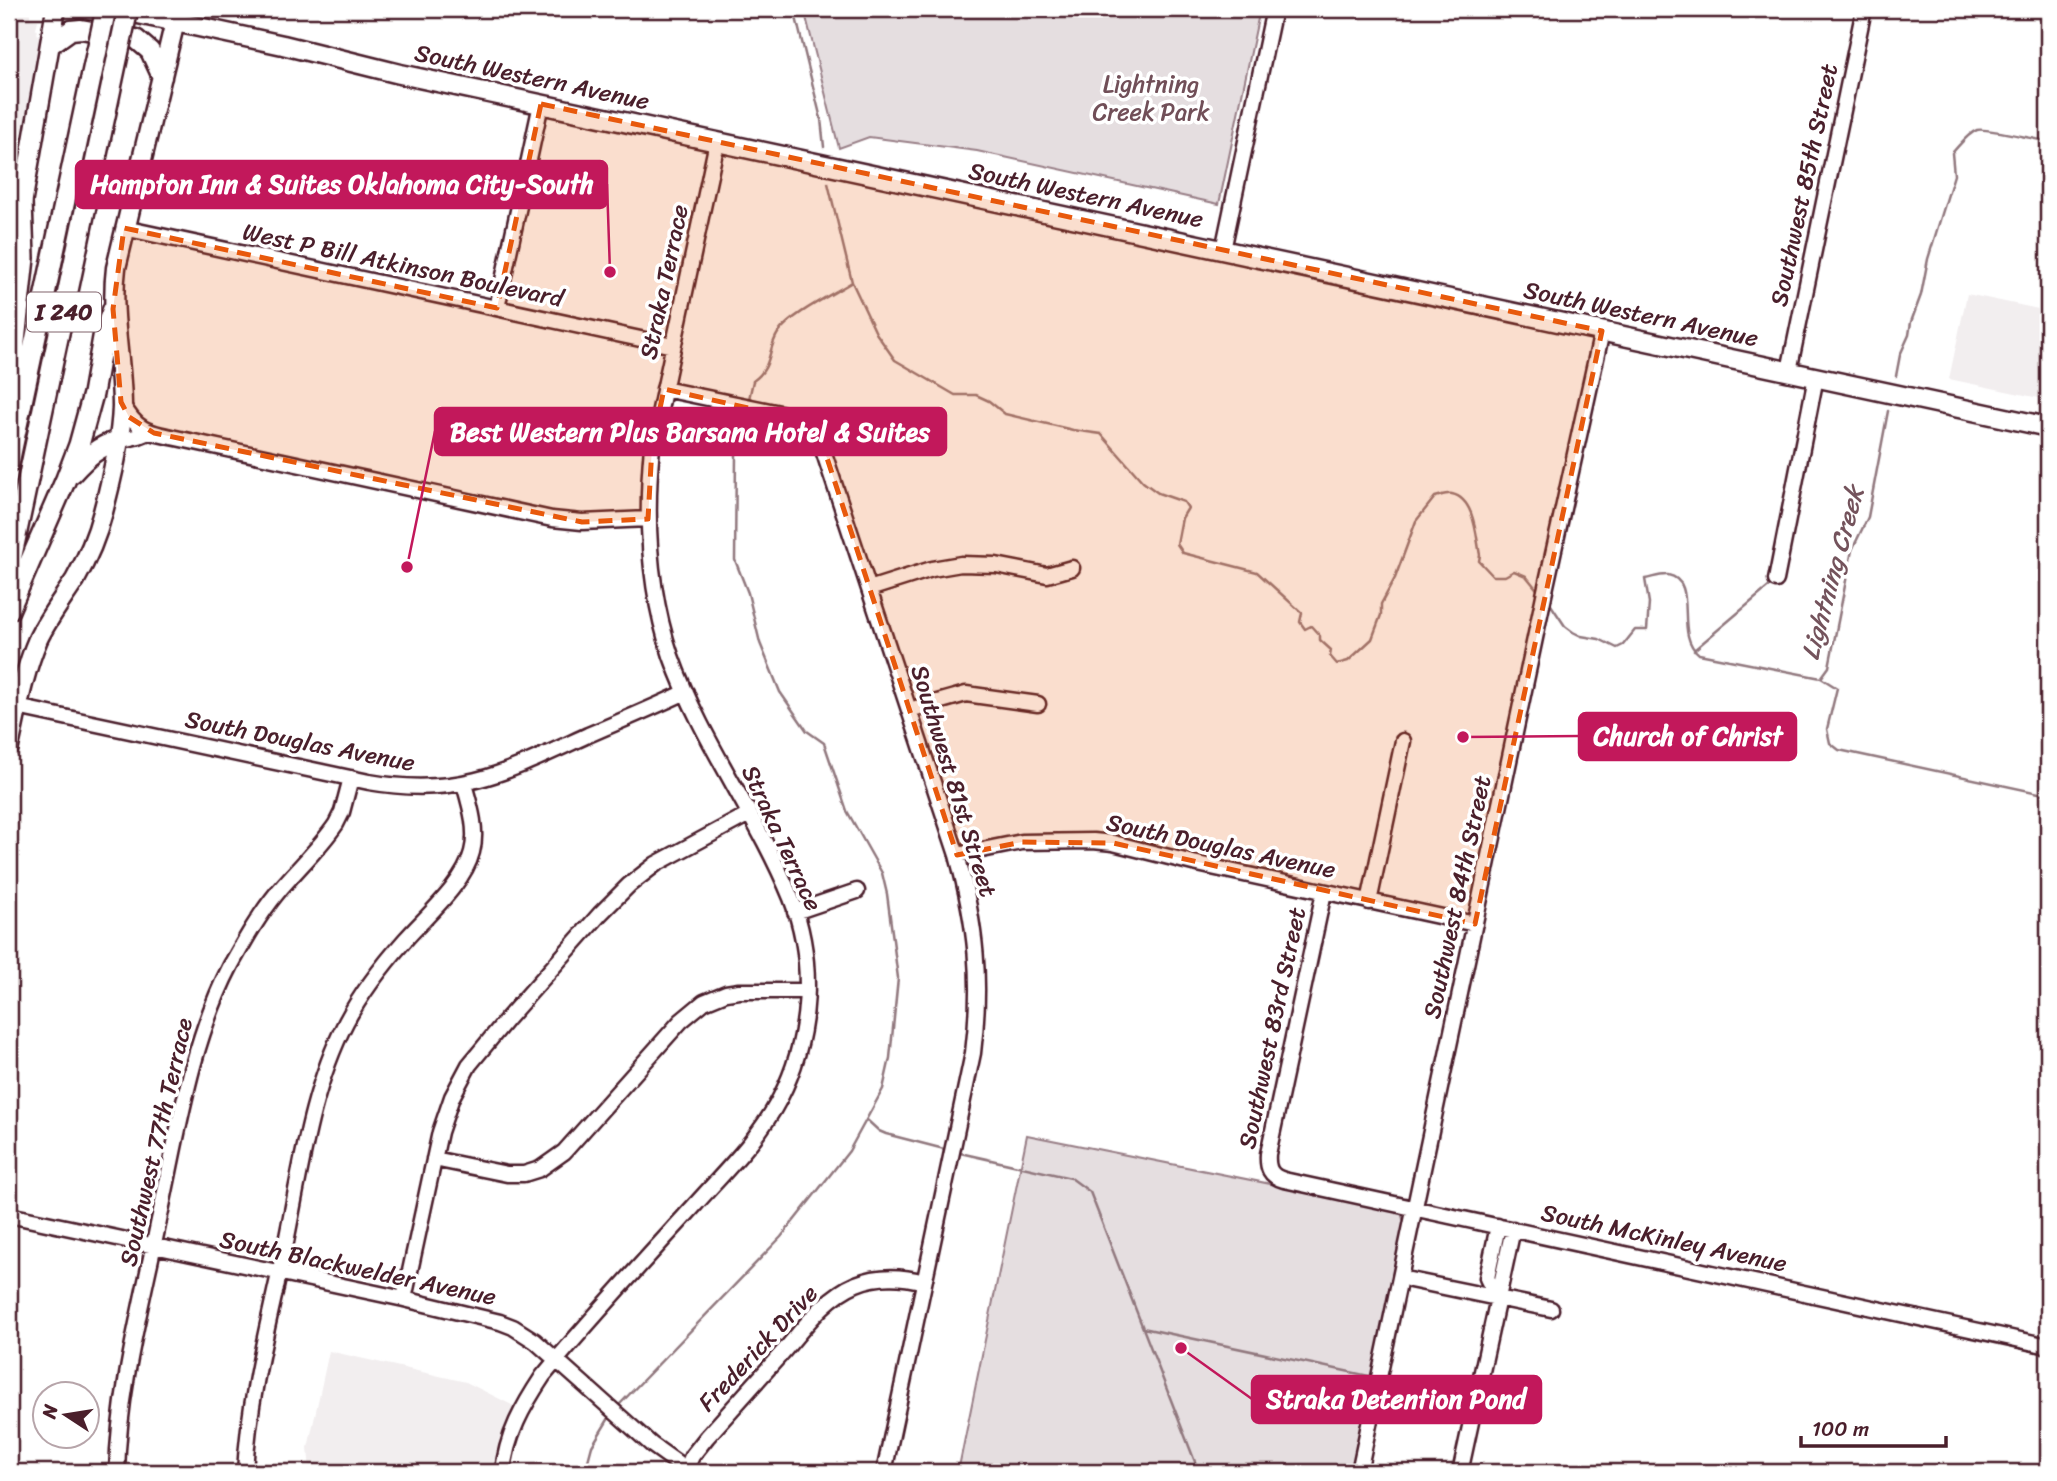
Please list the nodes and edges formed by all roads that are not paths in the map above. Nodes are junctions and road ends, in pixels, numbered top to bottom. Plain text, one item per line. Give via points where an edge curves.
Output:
1 (55, 9) edge
2 (106, 9) edge
3 (115, 9) edge
4 (128, 9) edge
5 (1274, 9) edge
6 (1864, 9) edge
7 (177, 15) edge
8 (50, 45) junction
9 (162, 77) junction
10 (541, 104) junction
11 (717, 142) junction
12 (22, 202) junction
13 (124, 228) junction
14 (13, 234) edge
15 (1223, 250) junction
16 (9, 279) edge
17 (497, 308) junction
18 (113, 309) junction
19 (1602, 331) junction
20 (673, 346) junction
21 (1789, 371) junction
22 (1816, 377) junction
23 (664, 389) junction
24 (121, 402) junction
25 (2048, 427) edge
26 (149, 432) junction
27 (118, 441) junction
28 (9, 462) edge
29 (66, 479) junction
30 (648, 519) junction
31 (1072, 568) dead end
32 (9, 569) edge
33 (1776, 580) dead end
34 (869, 589) junction
35 (9, 610) edge
36 (686, 692) junction
37 (1038, 704) dead end
38 (17, 707) junction
39 (909, 710) junction
40 (1403, 741) dead end
41 (9, 747) edge
42 (351, 778) junction
43 (464, 784) junction
44 (749, 814) junction
45 (957, 855) junction
46 (857, 891) dead end
47 (1324, 892) junction
48 (1369, 902) junction
49 (795, 912) junction
50 (1475, 924) junction
51 (807, 991) junction
52 (434, 1159) junction
53 (1271, 1172) joint
54 (1414, 1208) junction
55 (9, 1215) edge
56 (1497, 1226) junction
57 (1513, 1229) junction
58 (154, 1246) junction
59 (279, 1273) junction
60 (1410, 1280) dead end
61 (925, 1282) junction
62 (1497, 1298) junction
63 (404, 1299) junction
64 (1551, 1309) dead end
65 (2048, 1346) edge
66 (556, 1360) junction
67 (1390, 1393) dead end
68 (1473, 1411) junction
69 (687, 1471) edge
70 (117, 1472) edge
71 (245, 1472) edge
72 (503, 1472) edge
73 (884, 1472) edge
74 (1359, 1472) edge
75 (1458, 1472) edge

1 - 8 main road
2 - 28 highway, I 240, bridge
3 - 7 main road, South Western Avenue
4 - 32 highway, I 240, bridge
5 - 15 street
6 - 21 street, Southwest 85th Street
7 - 9 main road
7 - 10 main road, South Western Avenue via 404,75
8 - 9 main road via 71,30 81,29 136,39 150,51
8 - 12 main road
9 - 13 main road
10 - 11 main road, South Western Avenue
10 - 17 street
11 - 15 main road, South Western Avenue
11 - 20 street, Straka Terrace
12 - 14 main road
12 - 28 highway via 24,258 12,369
13 - 17 street, West P Bill Atkinson Boulevard
13 - 18 main road
14 - 16 main road
15 - 19 main road, South Western Avenue
17 - 20 street, West P Bill Atkinson Boulevard
18 - 24 main road
18 - 29 highway via 104,332 88,418
19 - 21 main road, South Western Avenue
19 - 50 street, Southwest 84th Street
20 - 23 street, Straka Terrace
21 - 22 main road, South Western Avenue
22 - 25 main road, South Western Avenue
22 - 33 street
23 - 30 street, Straka Terrace via 652,447
23 - 34 street, Southwest 81st Street via 780,413 811,432 827,458
24 - 26 street via 132,420
24 - 27 main road
26 - 27 street
26 - 30 street via 552,519
27 - 29 highway via 88,456
27 - 38 main road via 98,530 38,639
29 - 35 highway
30 - 36 street, Straka Terrace via 656,601
31 - 34 street via 1047,575 961,564
34 - 39 street, Southwest 81st Street
36 - 43 street, South Douglas Avenue via 513,769
36 - 44 street, Straka Terrace
37 - 39 street via 966,694
38 - 41 main road
38 - 42 street, South Douglas Avenue
39 - 45 street, Southwest 81st Street
40 - 48 street
42 - 43 street, South Douglas Avenue via 415,787
42 - 58 street, Southwest 77th Terrace via 336,824 261,914 213,1003 189,1081
43 - 59 street via 474,834 470,860 454,886 382,966 337,1040 316,1098
44 - 49 street, Straka Terrace
44 - 52 street via 656,864 600,914 469,1065 445,1114
45 - 47 street, South Douglas Avenue via 1022,842 1103,841
45 - 61 street, Southwest 81st Street via 975,942 977,1013
46 - 49 street
47 - 48 street, South Douglas Avenue
47 - 53 street, Southwest 83rd Street via 1268,1154
48 - 50 street, South Douglas Avenue
49 - 51 street, Straka Terrace via 805,952
50 - 54 street, Southwest 84th Street
51 - 52 street via 739,991 704,1002 681,1021 564,1152 540,1169 507,1174
51 - 66 street, Straka Terrace via 799,1049 766,1121
52 - 63 street
53 - 54 street, South McKinley Avenue via 1284,1180
54 - 56 street, South McKinley Avenue
54 - 74 street, Southwest 84th Street
55 - 58 street, South Blackwelder Avenue
56 - 57 street, South McKinley Avenue
56 - 62 street via 1487,1278
57 - 62 street
57 - 65 street, South McKinley Avenue
58 - 59 street, South Blackwelder Avenue
58 - 70 street, Southwest 77th Terrace via 123,1394
59 - 63 street, South Blackwelder Avenue
59 - 71 street via 253,1401
60 - 62 street
61 - 69 street, Frederick Drive via 878,1278 855,1284 836,1296 707,1437
61 - 73 street, Southwest 81st Street
62 - 64 street
62 - 68 street
63 - 66 street, South Blackwelder Avenue via 500,1322 535,1341
66 - 69 street, South Blackwelder Avenue
66 - 72 street, Straka Terrace via 518,1416
67 - 68 street
68 - 75 street

